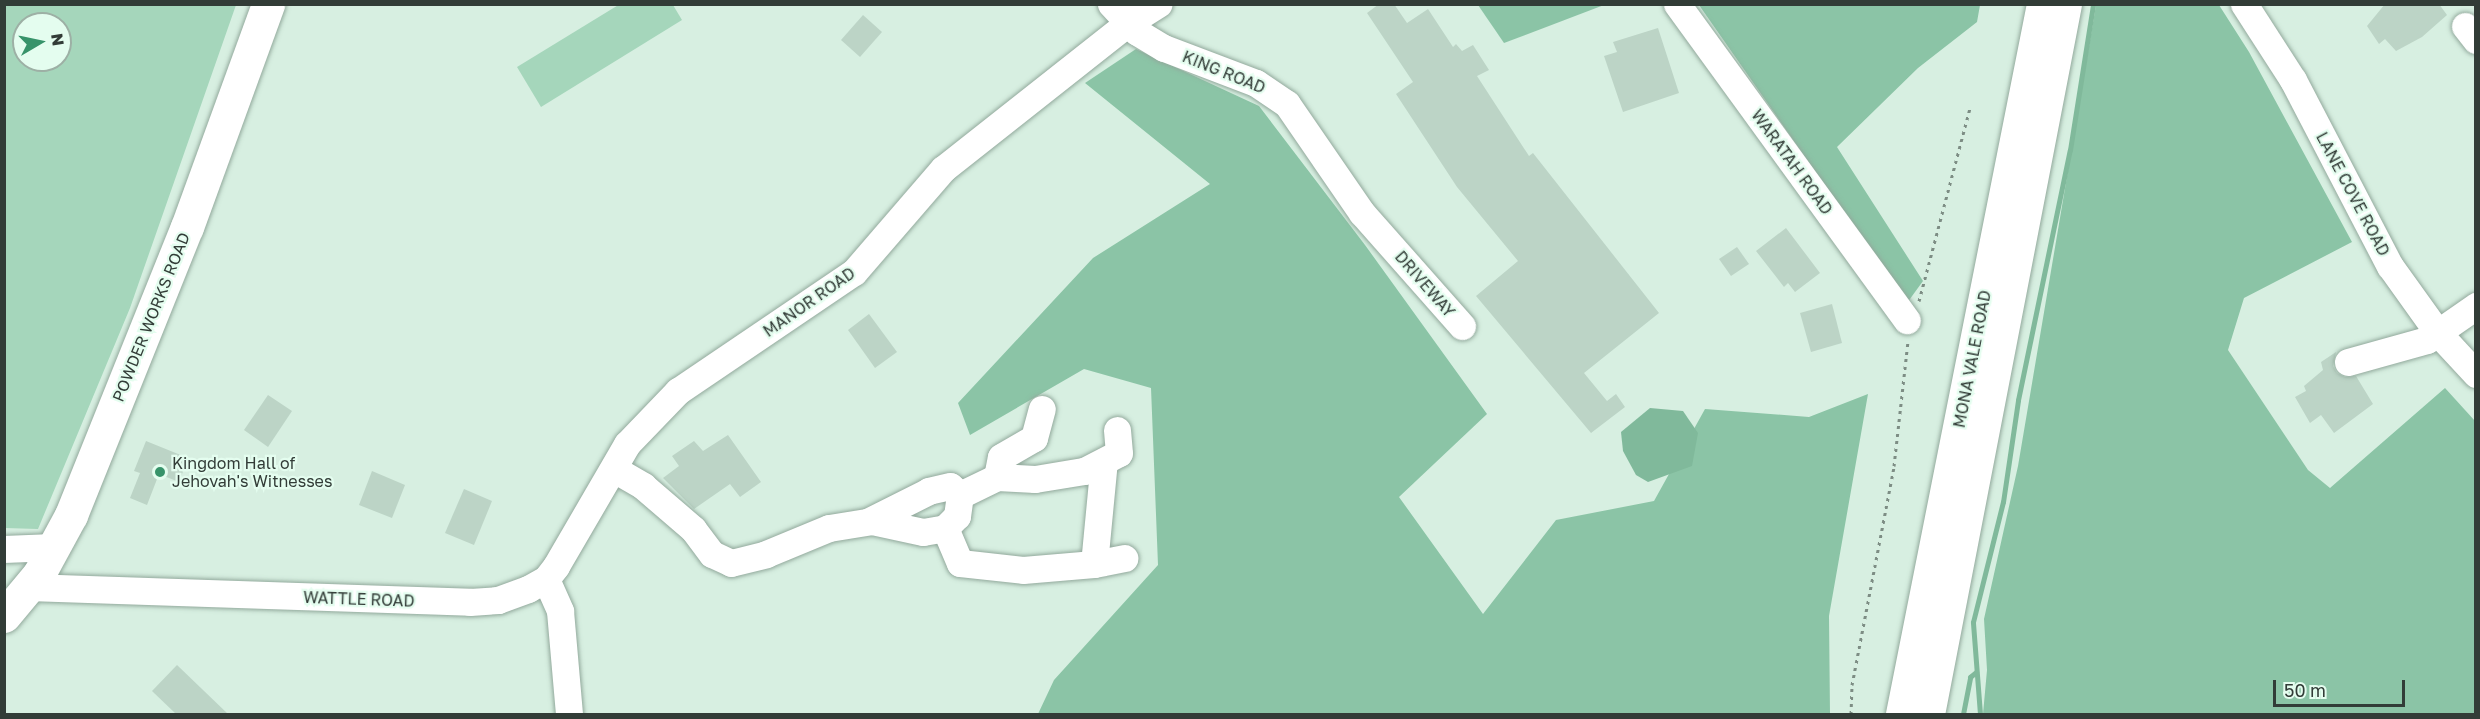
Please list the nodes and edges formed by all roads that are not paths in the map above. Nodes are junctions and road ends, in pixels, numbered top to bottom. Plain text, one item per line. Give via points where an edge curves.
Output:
1 (268, 4) edge
2 (1158, 4) edge
3 (1677, 4) edge
4 (2043, 4) edge
5 (2066, 4) edge
6 (2244, 4) edge
7 (1120, 14) edge
8 (1387, 241) joint
9 (2475, 306) edge
10 (1910, 323) road end
11 (1462, 326) dead end
12 (2438, 333) junction
13 (2348, 362) dead end
14 (2475, 374) edge
15 (1042, 409) dead end
16 (1117, 430) dead end
17 (1104, 460) junction
18 (998, 461) junction
19 (614, 469) junction
20 (960, 495) junction
21 (869, 521) junction
22 (945, 528) junction
23 (53, 547) junction
24 (4, 549) edge
25 (1124, 558) dead end
26 (1094, 564) junction
27 (546, 579) junction
28 (28, 587) junction
29 (4, 616) edge
30 (569, 714) edge
31 (1902, 714) edge
32 (1928, 714) edge

1 - 23 main road, POWDER WORKS ROAD via 117,405 71,515
2 - 7 street, MANOR ROAD
3 - 10 street, WARATAH ROAD
4 - 31 main road, MONA VALE ROAD
5 - 32 main road, MONA VALE ROAD
6 - 12 street, LANE COVE ROAD via 2293,80 2390,266
7 - 8 street, KING ROAD via 1164,48 1256,83 1287,104 1362,213
7 - 19 street, MANOR ROAD via 943,169 854,272 678,391 627,444
8 - 11 street, DRIVEWAY
9 - 12 street
12 - 13 street via 2427,340
12 - 14 street, LANE COVE ROAD
15 - 18 street via 1034,438
16 - 17 street via 1119,453
17 - 18 street via 1084,471 1035,479
17 - 26 street
18 - 20 street
19 - 21 street via 643,486 693,529 712,555 731,563 766,554 830,528
19 - 27 street, MANOR ROAD
20 - 21 street via 950,486 929,491
20 - 22 street via 957,516
21 - 22 street via 923,532
22 - 26 street via 960,563 1023,570
23 - 24 street
23 - 28 main road, POWDER WORKS ROAD
25 - 26 street
27 - 28 street, WATTLE ROAD via 510,597 471,602
27 - 30 street via 560,611
28 - 29 main road, POWDER WORKS ROAD

